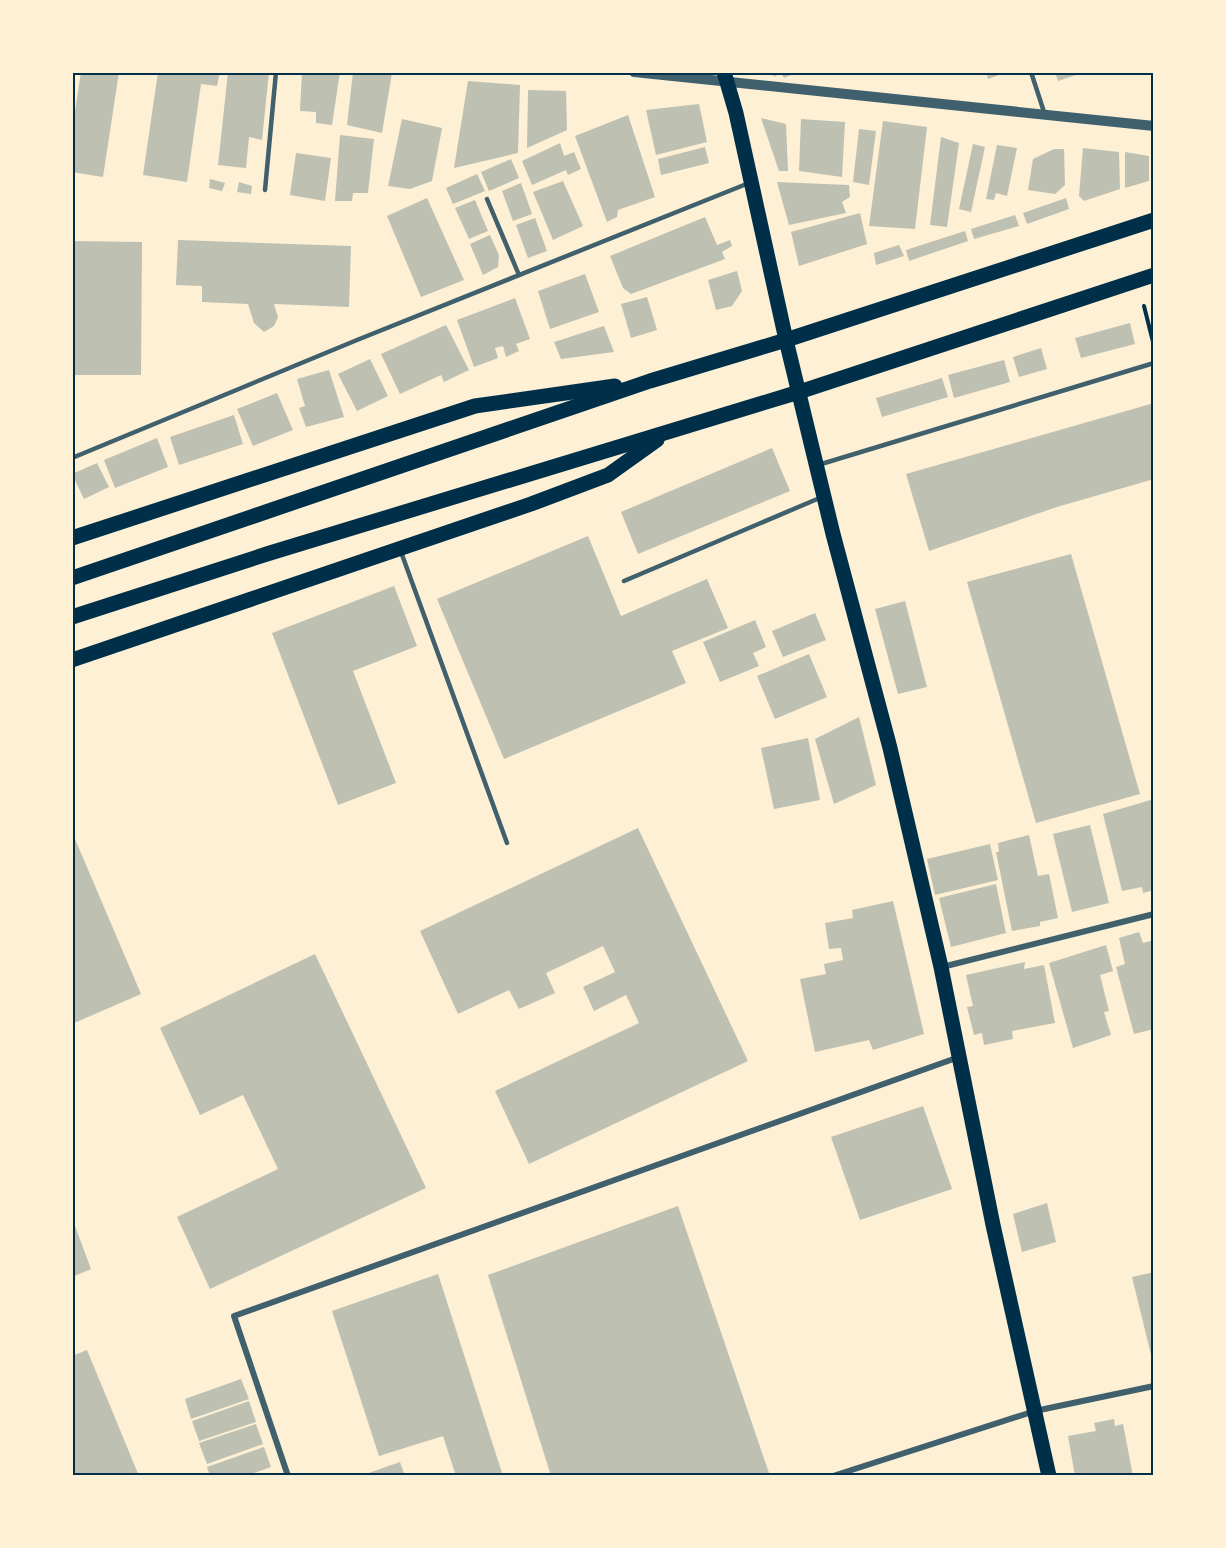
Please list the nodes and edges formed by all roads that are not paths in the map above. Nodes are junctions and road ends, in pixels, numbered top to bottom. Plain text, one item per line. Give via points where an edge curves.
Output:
1 (276, 72) edge
2 (634, 72) edge
3 (1031, 72) edge
4 (726, 77) edge
5 (1045, 115) junction
6 (1154, 126) edge
7 (751, 182) junction
8 (265, 190) dead end
9 (487, 199) dead end
10 (1154, 220) edge
11 (1154, 274) edge
12 (519, 275) junction
13 (786, 340) junction
14 (1154, 363) edge
15 (650, 381) junction
16 (799, 393) junction
17 (667, 433) junction
18 (72, 458) edge
19 (816, 465) junction
20 (824, 496) junction
21 (72, 538) edge
22 (400, 549) junction
23 (72, 578) edge
24 (624, 581) dead end
25 (72, 617) edge
26 (72, 660) edge
27 (507, 843) dead end
28 (1154, 914) edge
29 (941, 968) junction
30 (960, 1057) junction
31 (1154, 1386) edge
32 (1035, 1411) junction
33 (288, 1476) edge
34 (833, 1476) edge
35 (1049, 1476) edge

1 - 8 lane
2 - 4 street
3 - 5 lane
4 - 5 street
4 - 7 main road
5 - 6 street
7 - 12 lane
7 - 13 main road
9 - 12 lane
10 - 13 main road
11 - 16 main road
12 - 18 lane
13 - 15 main road
13 - 16 main road
14 - 19 lane
15 - 21 main road via 475,406
15 - 23 main road
16 - 17 main road
16 - 19 main road
17 - 22 main road via 608,475
17 - 25 main road
19 - 20 main road
20 - 24 lane
20 - 29 main road via 890,748
22 - 26 main road
22 - 27 lane
28 - 29 street
29 - 30 main road
30 - 32 main road
30 - 33 street via 234,1316
31 - 32 street
32 - 34 street
32 - 35 main road

